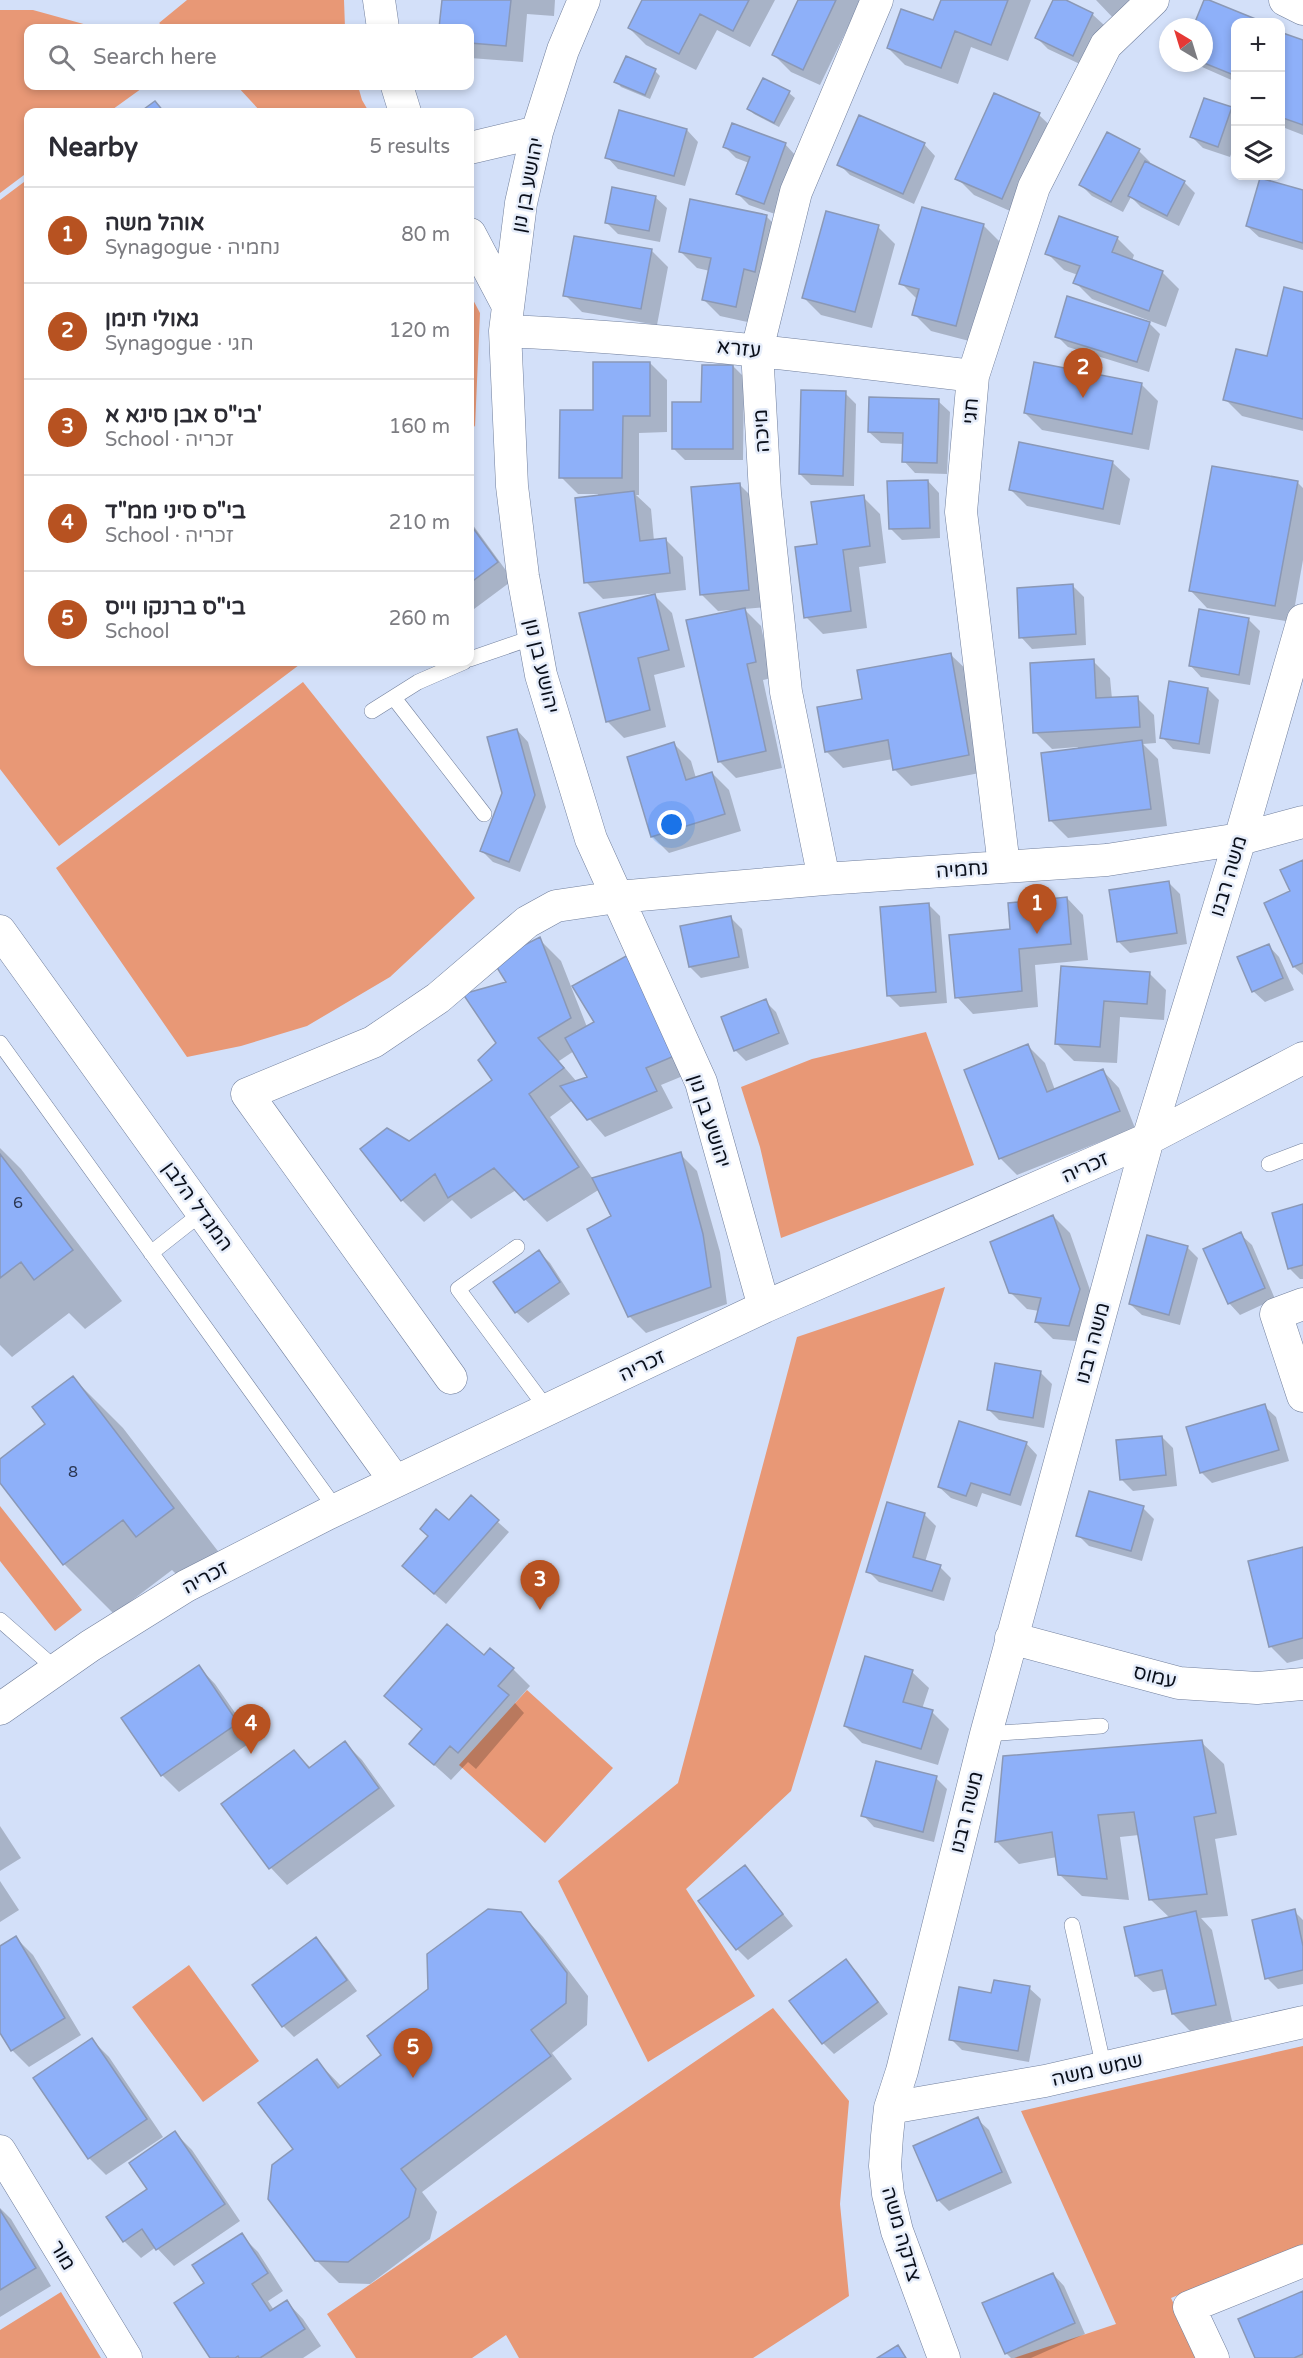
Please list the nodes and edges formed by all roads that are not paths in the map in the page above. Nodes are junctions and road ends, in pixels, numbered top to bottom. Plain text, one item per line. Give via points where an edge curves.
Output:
1 (380, 0) edge
2 (584, 0) edge
3 (877, 0) edge
4 (1153, 0) edge
5 (1285, 0) edge
6 (1303, 9) edge
7 (383, 24) edge
8 (398, 90) edge
9 (404, 108) edge
10 (537, 132) junction
11 (474, 147) edge
12 (474, 243) edge
13 (507, 319) junction
14 (757, 350) junction
15 (973, 376) junction
16 (1303, 620) edge
17 (534, 637) junction
18 (474, 658) edge
19 (455, 666) edge
20 (394, 698) junction
21 (372, 711) dead end
22 (484, 814) dead end
23 (1303, 822) edge
24 (1240, 839) junction
25 (1004, 866) junction
26 (824, 879) junction
27 (617, 897) junction
28 (0, 931) edge
29 (0, 1043) edge
30 (1303, 1058) edge
31 (1148, 1139) junction
32 (1303, 1151) edge
33 (1269, 1164) dead end
34 (202, 1212) junction
35 (517, 1246) dead end
36 (151, 1252) junction
37 (764, 1307) junction
38 (1289, 1309) edge
39 (451, 1378) dead end
40 (1303, 1396) edge
41 (547, 1409) junction
42 (395, 1481) junction
43 (336, 1509) junction
44 (0, 1620) edge
45 (1011, 1638) junction
46 (57, 1670) junction
47 (1303, 1684) edge
48 (0, 1709) edge
49 (1101, 1726) dead end
50 (986, 1734) junction
51 (1072, 1925) dead end
52 (1303, 2022) edge
53 (1104, 2068) junction
54 (902, 2071) joint
55 (890, 2108) junction
56 (0, 2151) edge
57 (1303, 2261) edge
58 (126, 2358) edge
59 (944, 2358) edge
60 (1213, 2358) edge

1 - 7 street
2 - 10 street, יהושע בן נון via 563,50
3 - 14 street, מיכה via 796,192
4 - 15 street, חגי via 1106,45 1034,187
5 - 6 street
8 - 9 street
10 - 11 street
10 - 13 street, יהושע בן נון via 521,203
12 - 13 street
13 - 14 street, עזרא via 606,336
13 - 17 street, יהושע בן נון via 512,486
14 - 15 street, עזרא
14 - 26 street, מיכה via 765,493 786,692
15 - 25 street, חגי via 961,512
16 - 24 street, משה רבנו
17 - 18 lane
17 - 27 street, יהושע בן נון via 541,675 591,839
19 - 20 lane
20 - 21 lane
20 - 22 lane
23 - 24 street, נחמיה
24 - 25 street, נחמיה via 1107,860
24 - 31 street, משה רבנו
25 - 26 street, נחמיה
26 - 27 street, נחמיה
27 - 37 street, יהושע בן נון via 701,1082
27 - 39 street, נחמיה via 546,911 438,998 373,1042 247,1094
28 - 34 street, המגדל הלבן
29 - 36 lane
30 - 31 street, זכריה
31 - 37 street, זכריה
31 - 45 street, משה רבנו
32 - 33 lane
34 - 36 lane
34 - 42 street, המגדל הלבן
35 - 41 lane via 458,1289
36 - 43 lane
37 - 41 street, זכריה
38 - 40 street
41 - 42 street, זכריה
42 - 43 street, זכריה
43 - 46 street, זכריה via 186,1586
44 - 46 lane
45 - 47 street, עמוס via 1179,1683 1257,1688
45 - 50 street, משה רבנו
46 - 48 street, זכריה
49 - 50 lane
50 - 54 street, משה רבנו
51 - 53 lane
52 - 53 street, שמש משה
53 - 55 street, שמש משה
54 - 55 street, צדקה משה
55 - 59 street, צדקה משה via 885,2166 888,2194 897,2231
56 - 58 street, מור
57 - 60 street via 1189,2307

